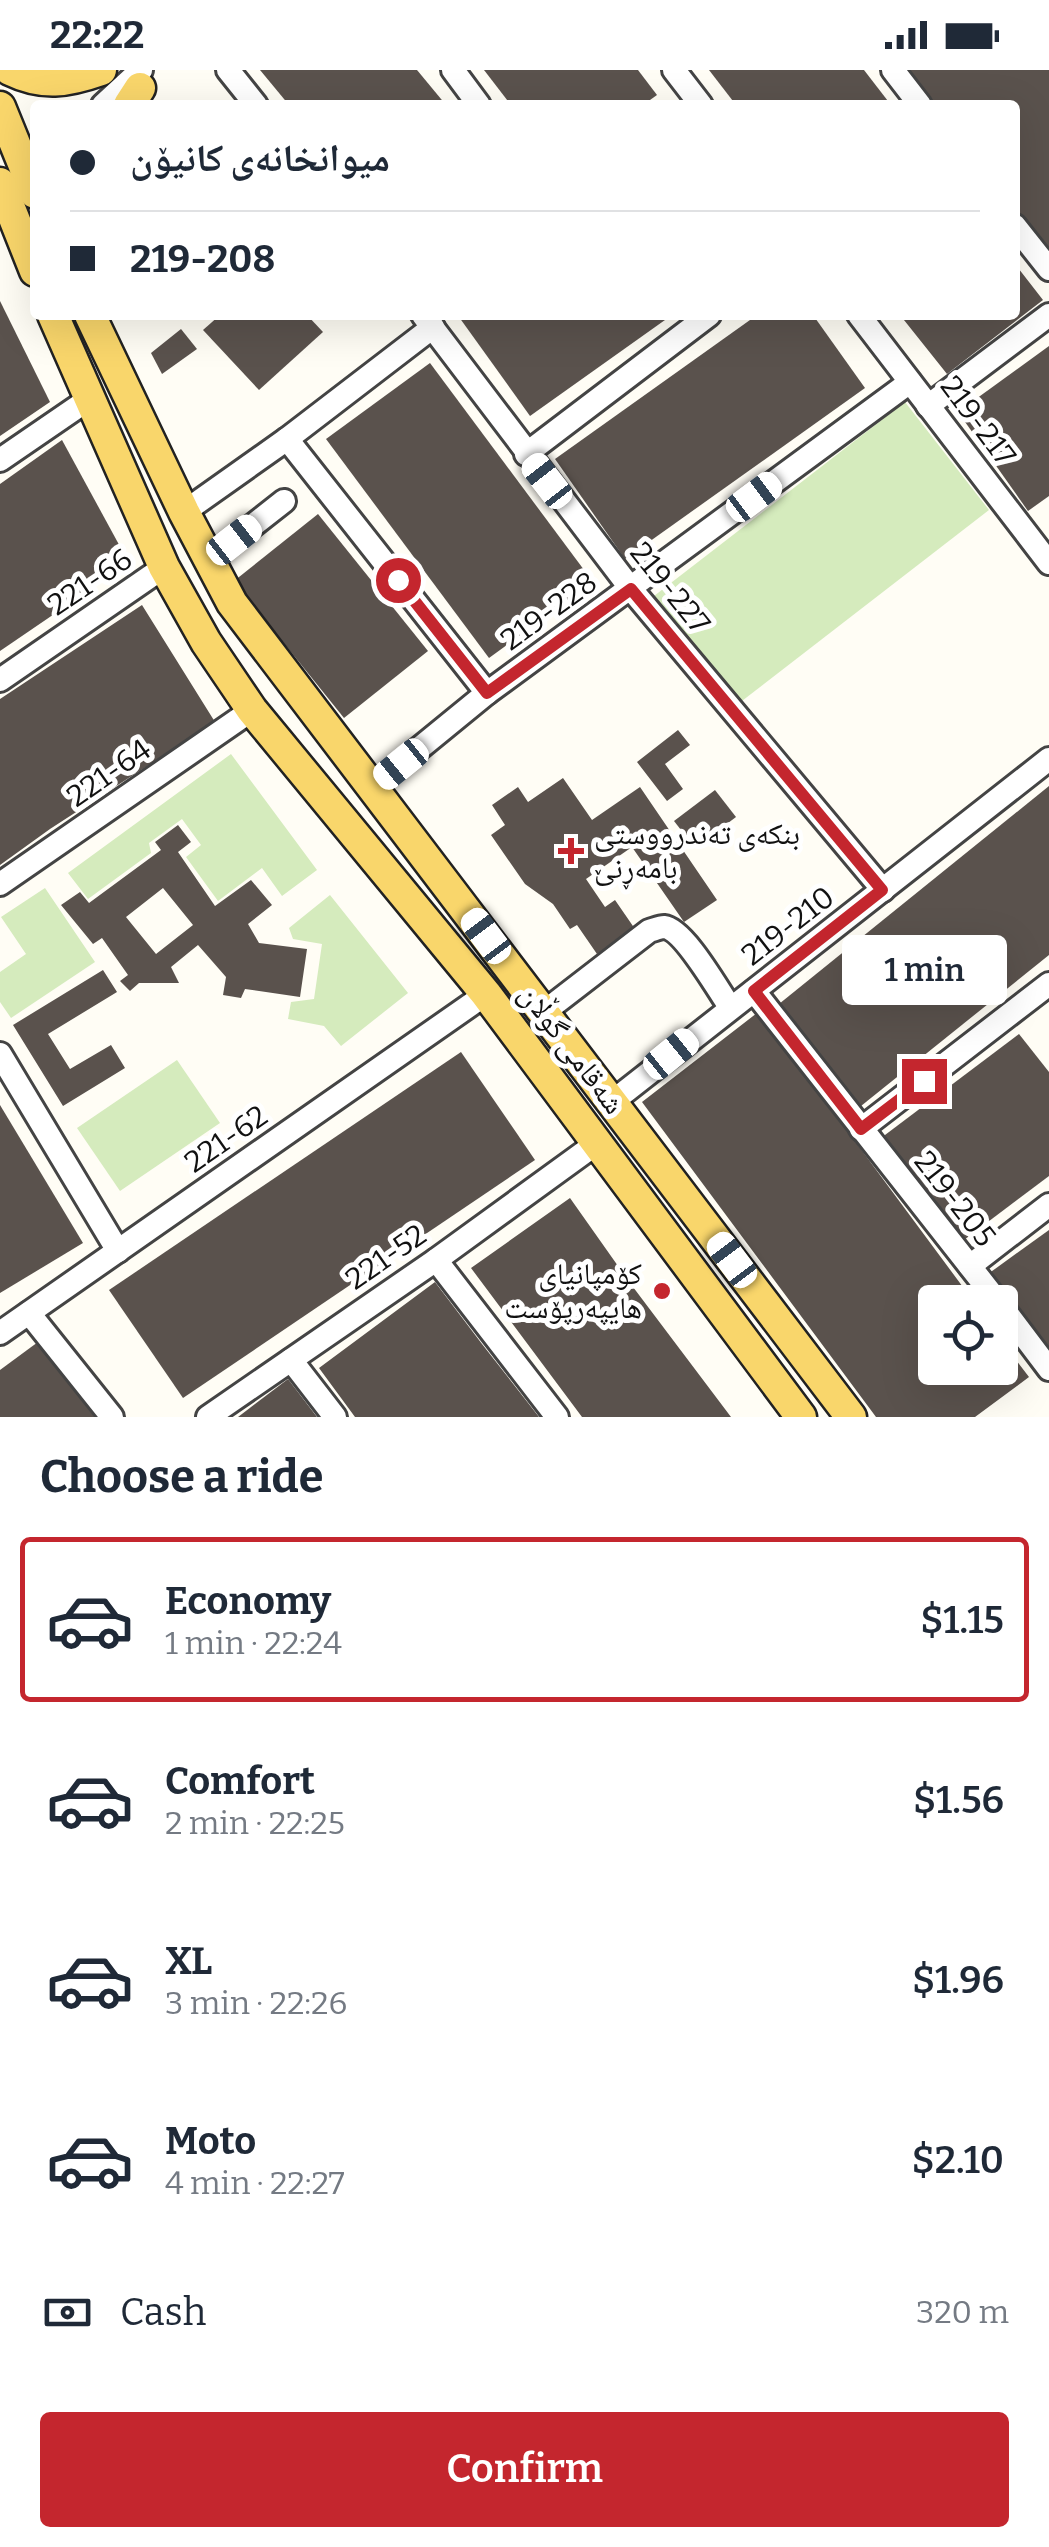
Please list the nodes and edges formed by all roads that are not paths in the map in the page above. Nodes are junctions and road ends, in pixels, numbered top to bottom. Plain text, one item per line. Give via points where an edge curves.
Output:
1 (10, 70) edge
2 (101, 70) edge
3 (228, 70) edge
4 (452, 70) edge
5 (674, 70) edge
6 (893, 70) edge
7 (138, 88) edge
8 (113, 100) edge
9 (252, 100) edge
10 (475, 100) edge
11 (691, 100) edge
12 (916, 100) edge
13 (0, 107) edge
14 (19, 195) edge
15 (1020, 232) edge
16 (30, 247) edge
17 (1049, 269) edge
18 (1049, 315) edge
19 (56, 320) edge
20 (92, 320) edge
21 (102, 320) edge
22 (702, 320) edge
23 (862, 320) edge
24 (428, 321) edge
25 (113, 364) junction
26 (910, 382) junction
27 (89, 399) junction
28 (928, 406) junction
29 (287, 439) junction
30 (526, 454) junction
31 (0, 460) edge
32 (284, 501) dead end
33 (184, 512) junction
34 (1049, 522) edge
35 (1029, 538) junction
36 (209, 560) junction
37 (1049, 563) edge
38 (164, 567) junction
39 (631, 589) junction
40 (0, 680) edge
41 (487, 693) junction
42 (252, 710) junction
43 (1049, 759) edge
44 (372, 787) junction
45 (0, 884) edge
46 (882, 890) junction
47 (1049, 984) edge
48 (754, 991) junction
49 (486, 994) junction
50 (730, 1007) junction
51 (544, 1012) junction
52 (0, 1054) edge
53 (612, 1102) junction
54 (861, 1129) junction
55 (596, 1142) junction
56 (1049, 1205) edge
57 (118, 1251) junction
58 (436, 1260) junction
59 (970, 1266) junction
60 (984, 1285) edge
61 (29, 1312) junction
62 (1018, 1328) edge
63 (0, 1333) edge
64 (291, 1360) junction
65 (1049, 1368) edge
66 (112, 1417) edge
67 (208, 1417) edge
68 (335, 1417) edge
69 (557, 1417) edge
70 (801, 1417) edge
71 (852, 1417) edge

1 - 2 main road via 57,83
3 - 9 street
4 - 10 street
5 - 11 street
6 - 12 street
7 - 8 street
13 - 14 main road
14 - 16 main road
15 - 17 street
18 - 28 street
19 - 27 main road, شەقامی گوڵان
20 - 25 main road, شەقامی گوڵان
21 - 25 main road
22 - 30 street
23 - 26 street, 219-217
24 - 29 street
24 - 30 street, 219-227
25 - 33 main road, شەقامی گوڵان
26 - 28 street, 219-217
26 - 39 street, 219-228
27 - 31 street
27 - 38 main road, شەقامی گوڵان
28 - 35 street, 219-217
29 - 33 street
29 - 41 street
30 - 39 street, 219-227
32 - 36 street
33 - 36 main road, شەقامی گوڵان
34 - 35 street
35 - 37 street, 219-217
36 - 44 main road, شەقامی گوڵان via 232,603
38 - 40 street, 221-66
38 - 42 main road, شەقامی گوڵان
39 - 41 street, 219-228
39 - 46 street, 219-227
41 - 44 street, 219-228
42 - 45 street, 221-64
42 - 49 main road, شەقامی گوڵان
43 - 46 street, 219-210
44 - 51 main road, شەقامی گوڵان
46 - 48 street, 219-210
47 - 54 street
48 - 50 street, 219-210
48 - 54 street, 219-205
49 - 55 main road, شەقامی گوڵان
49 - 57 street, 221-62
50 - 51 street via 682,938 660,927
50 - 53 street, 219-210
51 - 53 main road, شەقامی گوڵان
52 - 57 street
53 - 71 main road, شەقامی گوڵان
54 - 59 street, 219-205
55 - 58 street, 221-52
55 - 70 main road, شەقامی گوڵان
56 - 59 street
57 - 61 street, 221-62
58 - 64 street, 221-52
58 - 69 street
59 - 60 street, 219-205
61 - 63 street, 221-62
61 - 66 street
62 - 65 street, 219-205
64 - 67 street, 221-52
64 - 68 street

